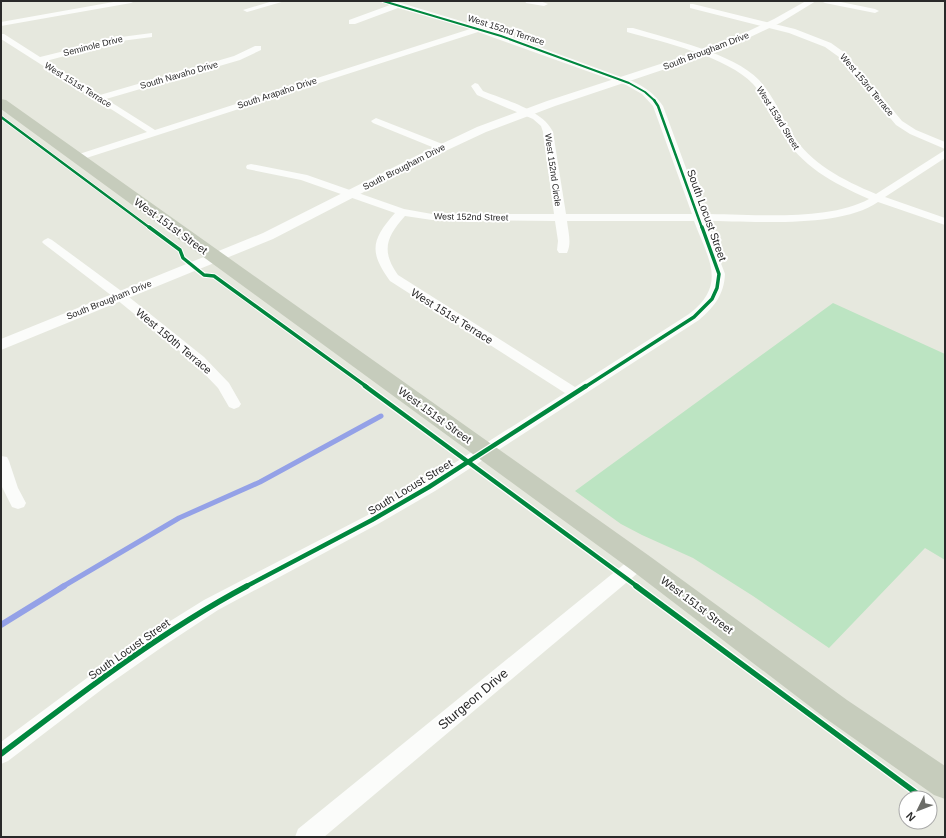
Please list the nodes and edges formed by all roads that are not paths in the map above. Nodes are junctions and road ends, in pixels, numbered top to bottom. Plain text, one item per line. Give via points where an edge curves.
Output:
1 (131, 1) edge
2 (281, 1) edge
3 (383, 1) edge
4 (529, 1) edge
5 (812, 1) edge
6 (825, 1) edge
7 (544, 4) dead end
8 (398, 5) junction
9 (693, 6) dead end
10 (247, 10) dead end
11 (875, 11) dead end
12 (352, 22) dead end
13 (1, 24) edge
14 (769, 25) junction
15 (478, 29) junction
16 (630, 30) dead end
17 (149, 35) dead end
18 (1, 36) edge
19 (258, 48) dead end
20 (702, 54) junction
21 (38, 60) junction
22 (622, 81) junction
23 (475, 86) dead end
24 (99, 98) junction
25 (1, 102) edge
26 (524, 113) junction
27 (376, 121) dead end
28 (154, 133) junction
29 (945, 146) edge
30 (441, 148) junction
31 (945, 154) edge
32 (77, 158) junction
33 (252, 167) dead end
34 (352, 194) junction
35 (878, 197) junction
36 (402, 212) junction
37 (560, 218) junction
38 (698, 218) junction
39 (945, 222) edge
40 (48, 242) dead end
41 (563, 250) dead end
42 (215, 257) junction
43 (120, 296) junction
44 (1, 345) edge
45 (576, 393) junction
46 (234, 404) dead end
47 (486, 452) junction
48 (1, 461) edge
49 (18, 503) dead end
50 (639, 562) junction
51 (1, 754) edge
52 (945, 784) edge
53 (306, 837) edge

1 - 13 street
2 - 10 street
3 - 8 street, West 152nd Terrace
4 - 7 street
5 - 14 street, South Brougham Drive
6 - 11 street
8 - 12 street
8 - 15 street, West 152nd Terrace
9 - 14 street, West 153rd Terrace
14 - 20 street, South Brougham Drive
14 - 29 street, West 153rd Terrace via 810,37 834,48 899,123
15 - 22 street, West 152nd Terrace
15 - 28 street, South Arapaho Drive
16 - 20 street, West 153rd Street
17 - 21 street, Seminole Drive via 121,39
18 - 21 street, West 151st Terrace
19 - 24 street, South Navaho Drive via 237,58
20 - 22 street, South Brougham Drive
20 - 35 street, West 153rd Street via 739,69 756,82 795,146 807,159 836,179
21 - 24 street, West 151st Terrace
22 - 26 street, South Brougham Drive
22 - 38 street, South Locust Street via 643,90 654,100
23 - 26 street, West 152nd Circle via 480,94
24 - 28 street, West 151st Terrace
25 - 32 main road, West 151st Street
26 - 30 street, South Brougham Drive
26 - 37 street, West 152nd Circle via 545,125 548,132
27 - 30 street
28 - 32 street, South Arapaho Drive
30 - 34 street, South Brougham Drive
31 - 35 street, West 152nd Street
32 - 42 main road, West 151st Street
33 - 34 street, West 152nd Street via 303,177
34 - 36 street, West 152nd Street
34 - 42 street, South Brougham Drive via 268,236
35 - 38 street, West 152nd Street via 859,208 826,216
35 - 39 street, West 153rd Street
36 - 37 street, West 152nd Street via 432,217
36 - 45 street, West 151st Terrace via 389,226 381,243 382,260 394,278
37 - 38 street, West 152nd Street
37 - 41 street, West 152nd Circle
38 - 45 street, South Locust Street via 719,274 719,286 712,300 694,317
40 - 43 street, West 150th Terrace
42 - 43 street, South Brougham Drive
42 - 47 main road, West 151st Street
43 - 44 street, South Brougham Drive
43 - 46 street, West 150th Terrace via 209,369 224,386
45 - 47 street, South Locust Street
47 - 50 main road, West 151st Street
47 - 51 street, South Locust Street via 372,520 212,605 178,626 98,681
48 - 49 street
50 - 52 main road, West 151st Street via 830,705
50 - 53 street, Sturgeon Drive

